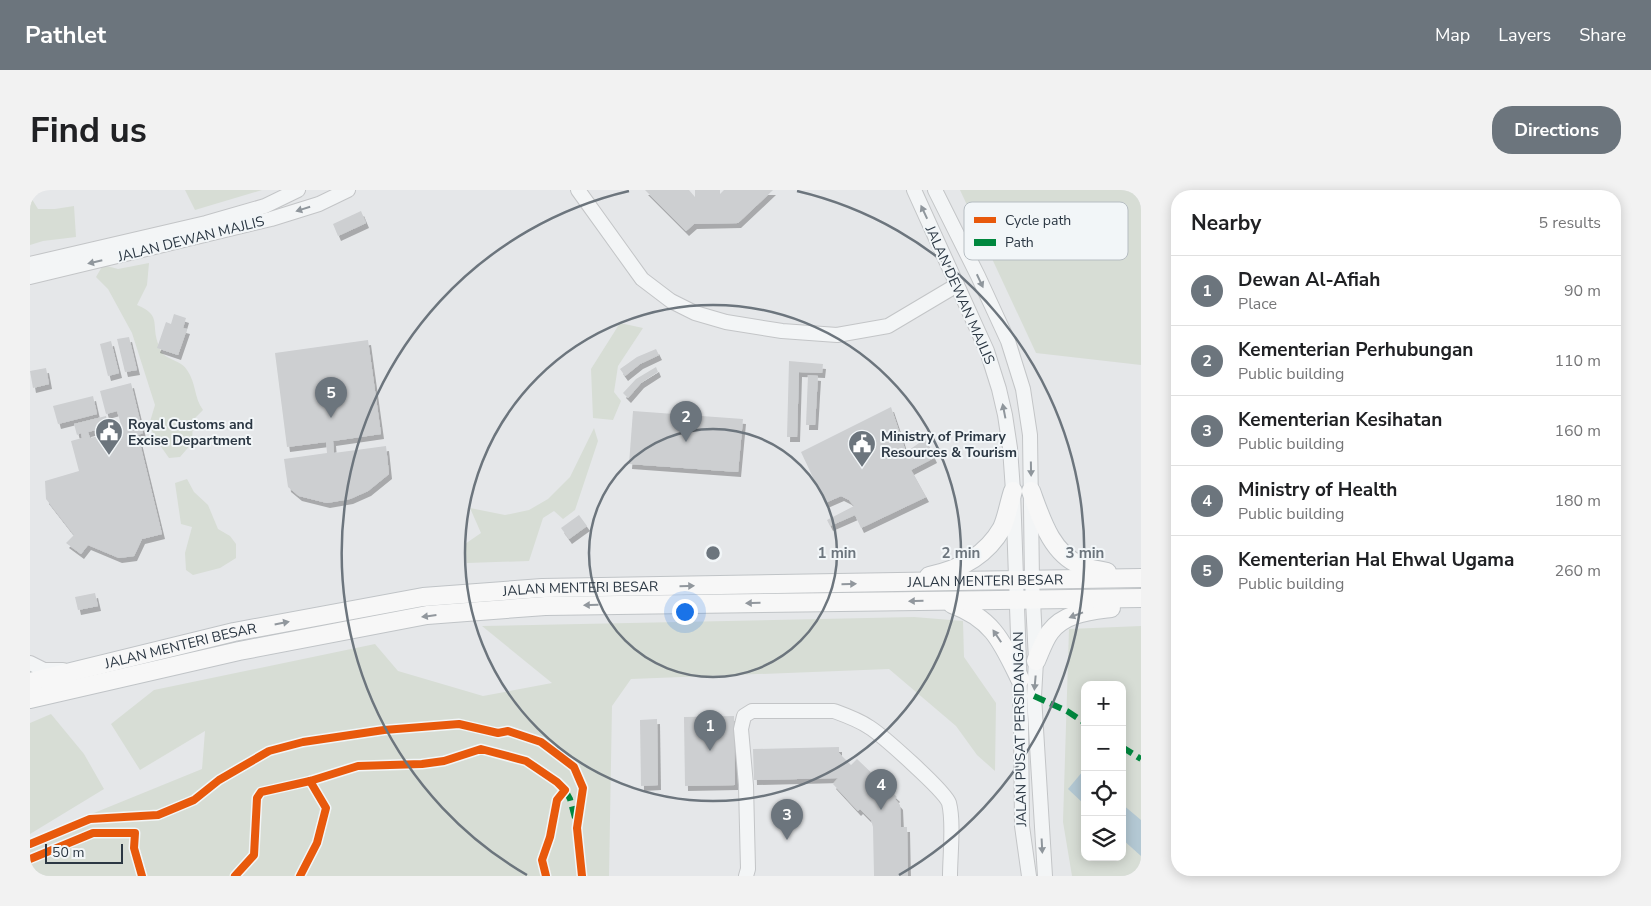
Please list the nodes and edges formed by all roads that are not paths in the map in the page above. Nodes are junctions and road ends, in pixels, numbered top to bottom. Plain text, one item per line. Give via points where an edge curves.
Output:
1 (298, 190) edge
2 (348, 190) edge
3 (578, 190) edge
4 (914, 190) edge
5 (935, 190) edge
6 (964, 250) edge
7 (969, 260) edge
8 (30, 264) edge
9 (30, 276) edge
10 (957, 285) junction
11 (1013, 491) junction
12 (1031, 491) junction
13 (1134, 578) edge
14 (1023, 580) junction
15 (892, 583) junction
16 (1141, 598) edge
17 (1025, 600) junction
18 (942, 601) junction
19 (1141, 603) edge
20 (1036, 661) junction
21 (30, 663) edge
22 (78, 670) junction
23 (1020, 679) junction
24 (30, 682) edge
25 (30, 698) edge
26 (749, 874) edge
27 (950, 876) edge
28 (1029, 876) edge
29 (1045, 876) edge

1 - 8 street, JALAN DEWAN MAJLIS via 265,206 206,223
2 -> 9 street, JALAN DEWAN MAJLIS via 319,204 271,219
3 - 10 street via 642,279 671,301 695,313 726,322 837,336 888,326
10 -> 4 street, JALAN DEWAN MAJLIS
5 -> 6 street, JALAN DEWAN MAJLIS
7 -> 12 street, JALAN DEWAN MAJLIS via 1008,341 1023,390 1030,436
11 -> 10 street, JALAN DEWAN MAJLIS via 1010,448 999,389 987,351
11 - 14 street, JALAN DEWAN MAJLIS
11 - 15 main road via 1002,527 990,546 973,560 945,573
12 - 13 main road via 1043,523 1066,555 1080,565
12 - 14 street, JALAN DEWAN MAJLIS
13 - 14 main road, JALAN MENTERI BESAR
14 - 15 main road, JALAN MENTERI BESAR
14 - 17 street, JALAN PUSAT PERSIDANGAN
22 -> 15 main road, JALAN MENTERI BESAR via 234,632 423,597 542,588
16 - 17 main road, JALAN MENTERI BESAR
17 - 18 main road, JALAN MENTERI BESAR
17 - 20 street, JALAN PUSAT PERSIDANGAN
17 - 23 street, JALAN PUSAT PERSIDANGAN
23 -> 18 main road via 992,628 968,610
18 -> 25 main road, JALAN MENTERI BESAR via 544,606 427,615 239,651
19 -> 20 main road via 1079,613 1062,621 1049,632
20 -> 29 street, JALAN PUSAT PERSIDANGAN via 1034,696
21 - 22 street via 44,670
22 - 24 main road, JALAN MENTERI BESAR
23 - 28 street, JALAN PUSAT PERSIDANGAN via 1022,826
26 - 27 street via 746,785 740,730 744,716 752,710 834,711 868,726 927,777 949,803

